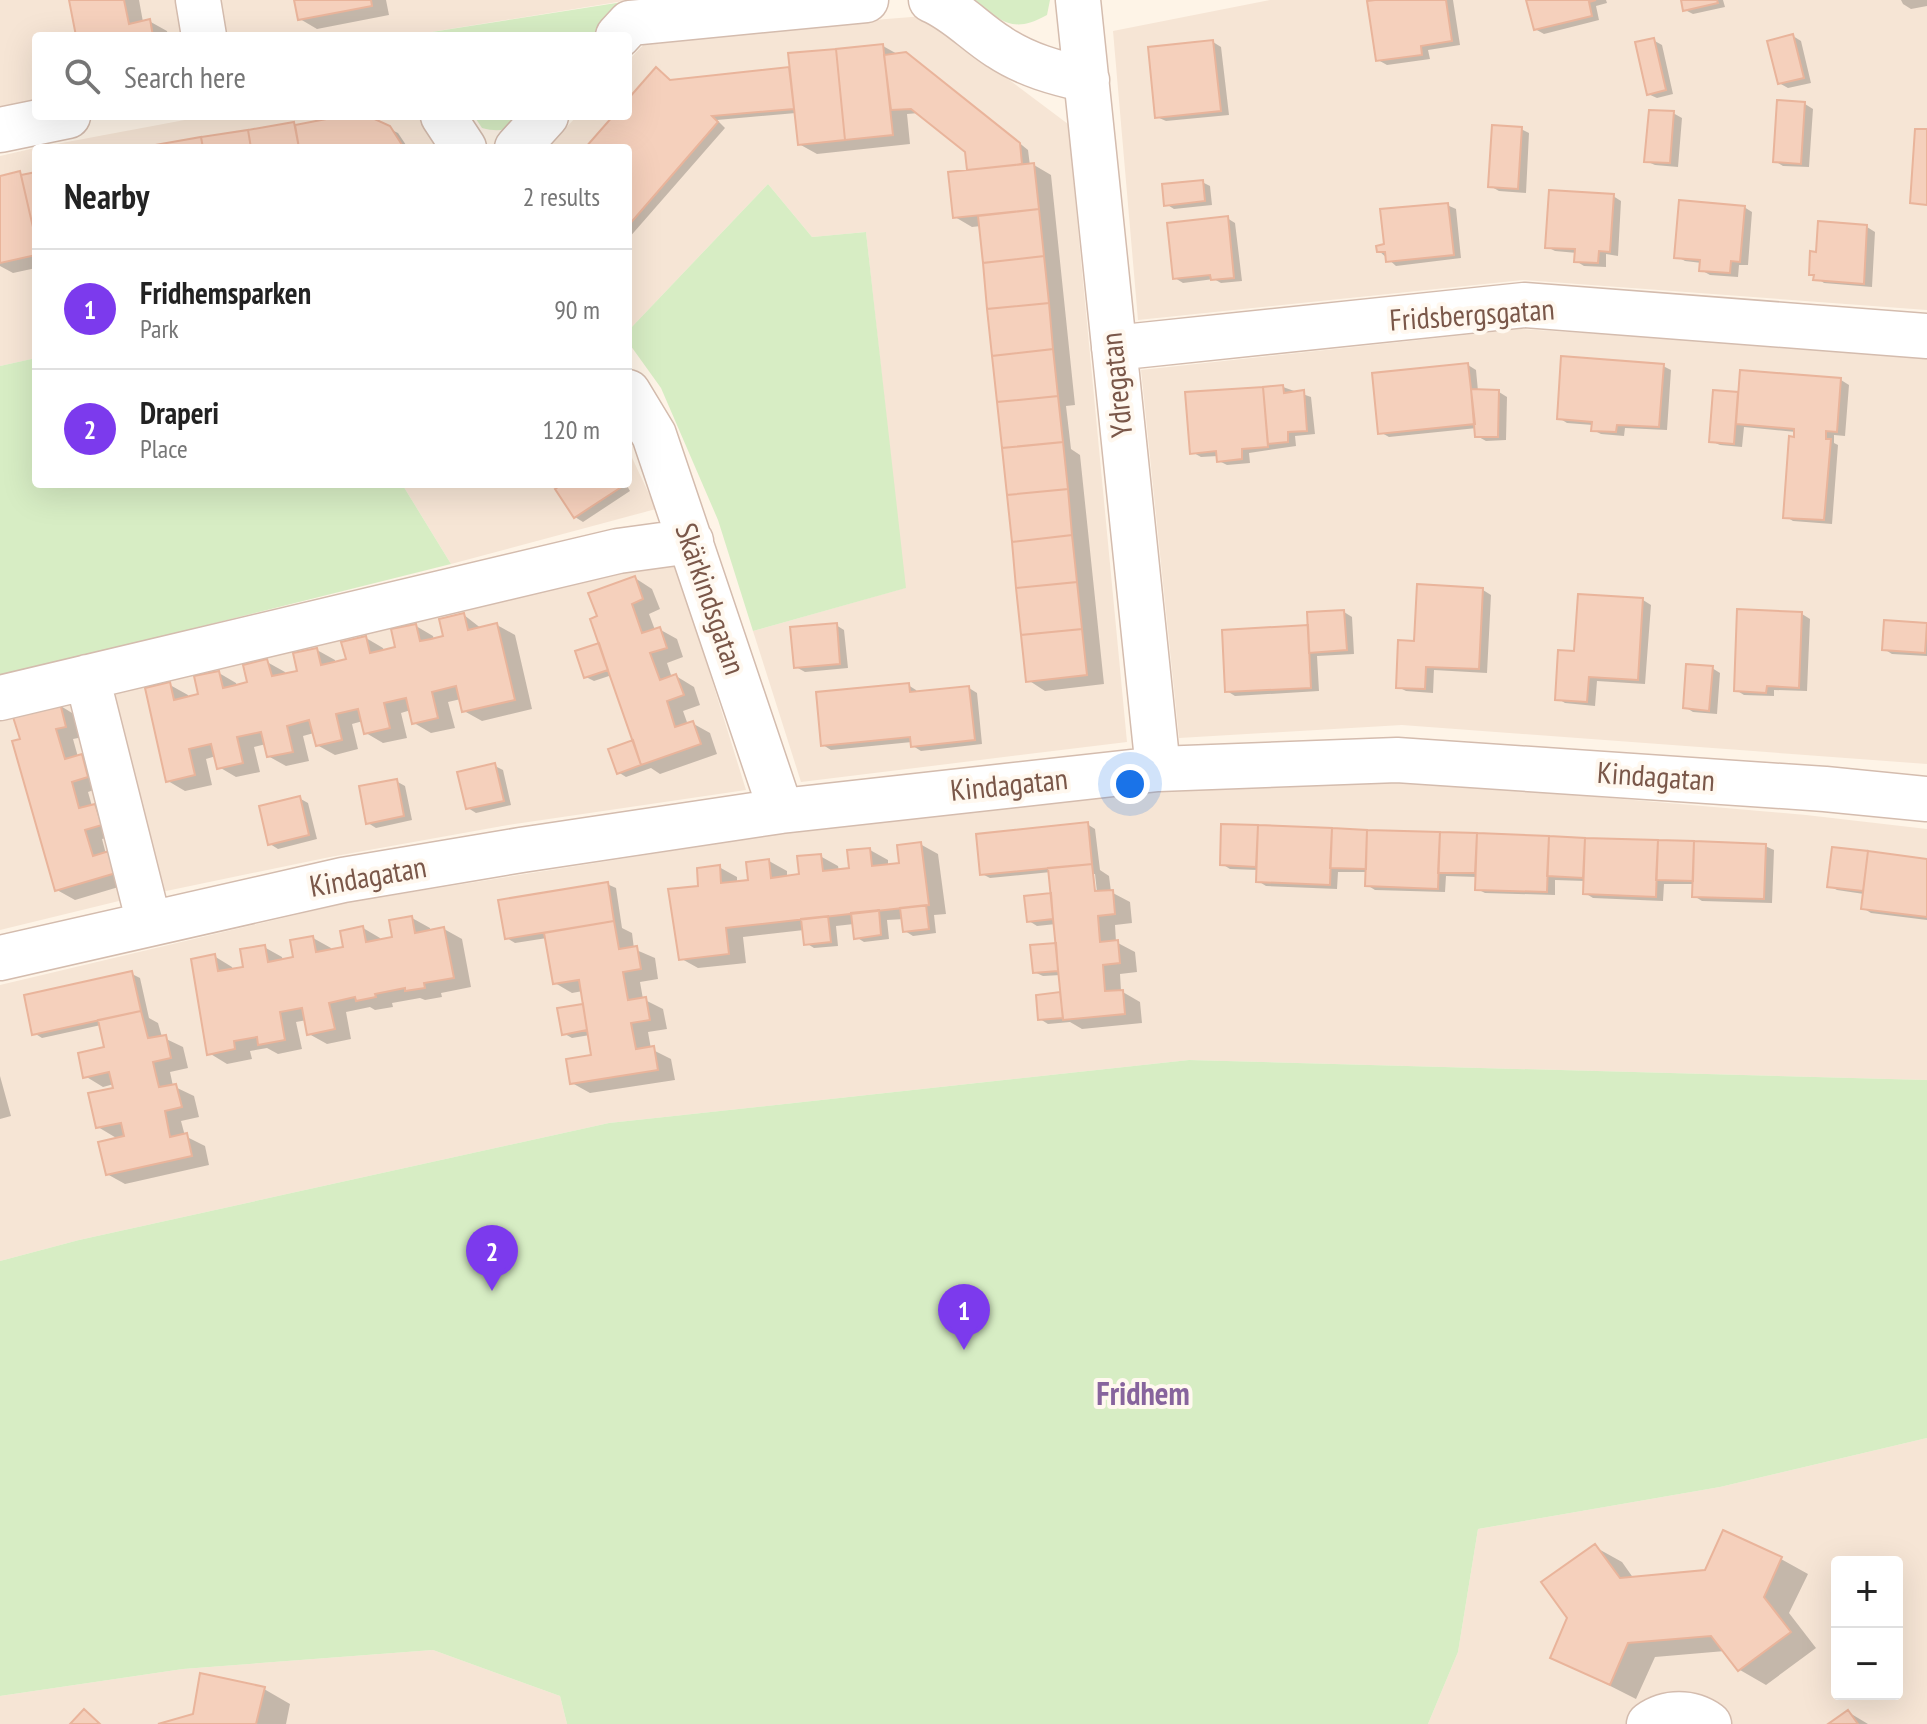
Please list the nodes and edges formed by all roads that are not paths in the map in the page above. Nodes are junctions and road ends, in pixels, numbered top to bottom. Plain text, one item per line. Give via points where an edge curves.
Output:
1 (198, 0) edge
2 (866, 0) edge
3 (931, 0) edge
4 (1078, 0) edge
5 (639, 19) edge
6 (203, 32) edge
7 (1087, 80) junction
8 (49, 120) edge
9 (446, 120) edge
10 (542, 120) edge
11 (0, 130) edge
12 (461, 144) edge
13 (521, 144) edge
14 (1927, 336) edge
15 (1114, 348) junction
16 (632, 399) edge
17 (691, 541) junction
18 (87, 677) junction
19 (0, 698) edge
20 (1158, 769) junction
21 (1927, 799) edge
22 (781, 811) junction
23 (149, 923) junction
24 (0, 958) edge
25 (1649, 1724) edge
26 (1709, 1724) edge

1 - 6 street
2 - 5 street
3 - 7 street via 1018,58
4 - 7 street, Ydregatan
7 - 15 street, Ydregatan
8 - 11 street
9 - 12 street
10 - 13 street
14 - 15 street, Fridsbergsgatan via 1524,305
15 - 20 street, Ydregatan
16 - 17 street, Skärkindsgatan via 654,435
17 - 18 street via 618,551
17 - 22 street, Skärkindsgatan
18 - 19 street
18 - 23 street
20 - 21 street, Kindagatan via 1397,760
20 - 22 street, Kindagatan
22 - 23 street, Kindagatan via 343,880
23 - 24 street, Kindagatan
25 - 26 street via 1672,1714

